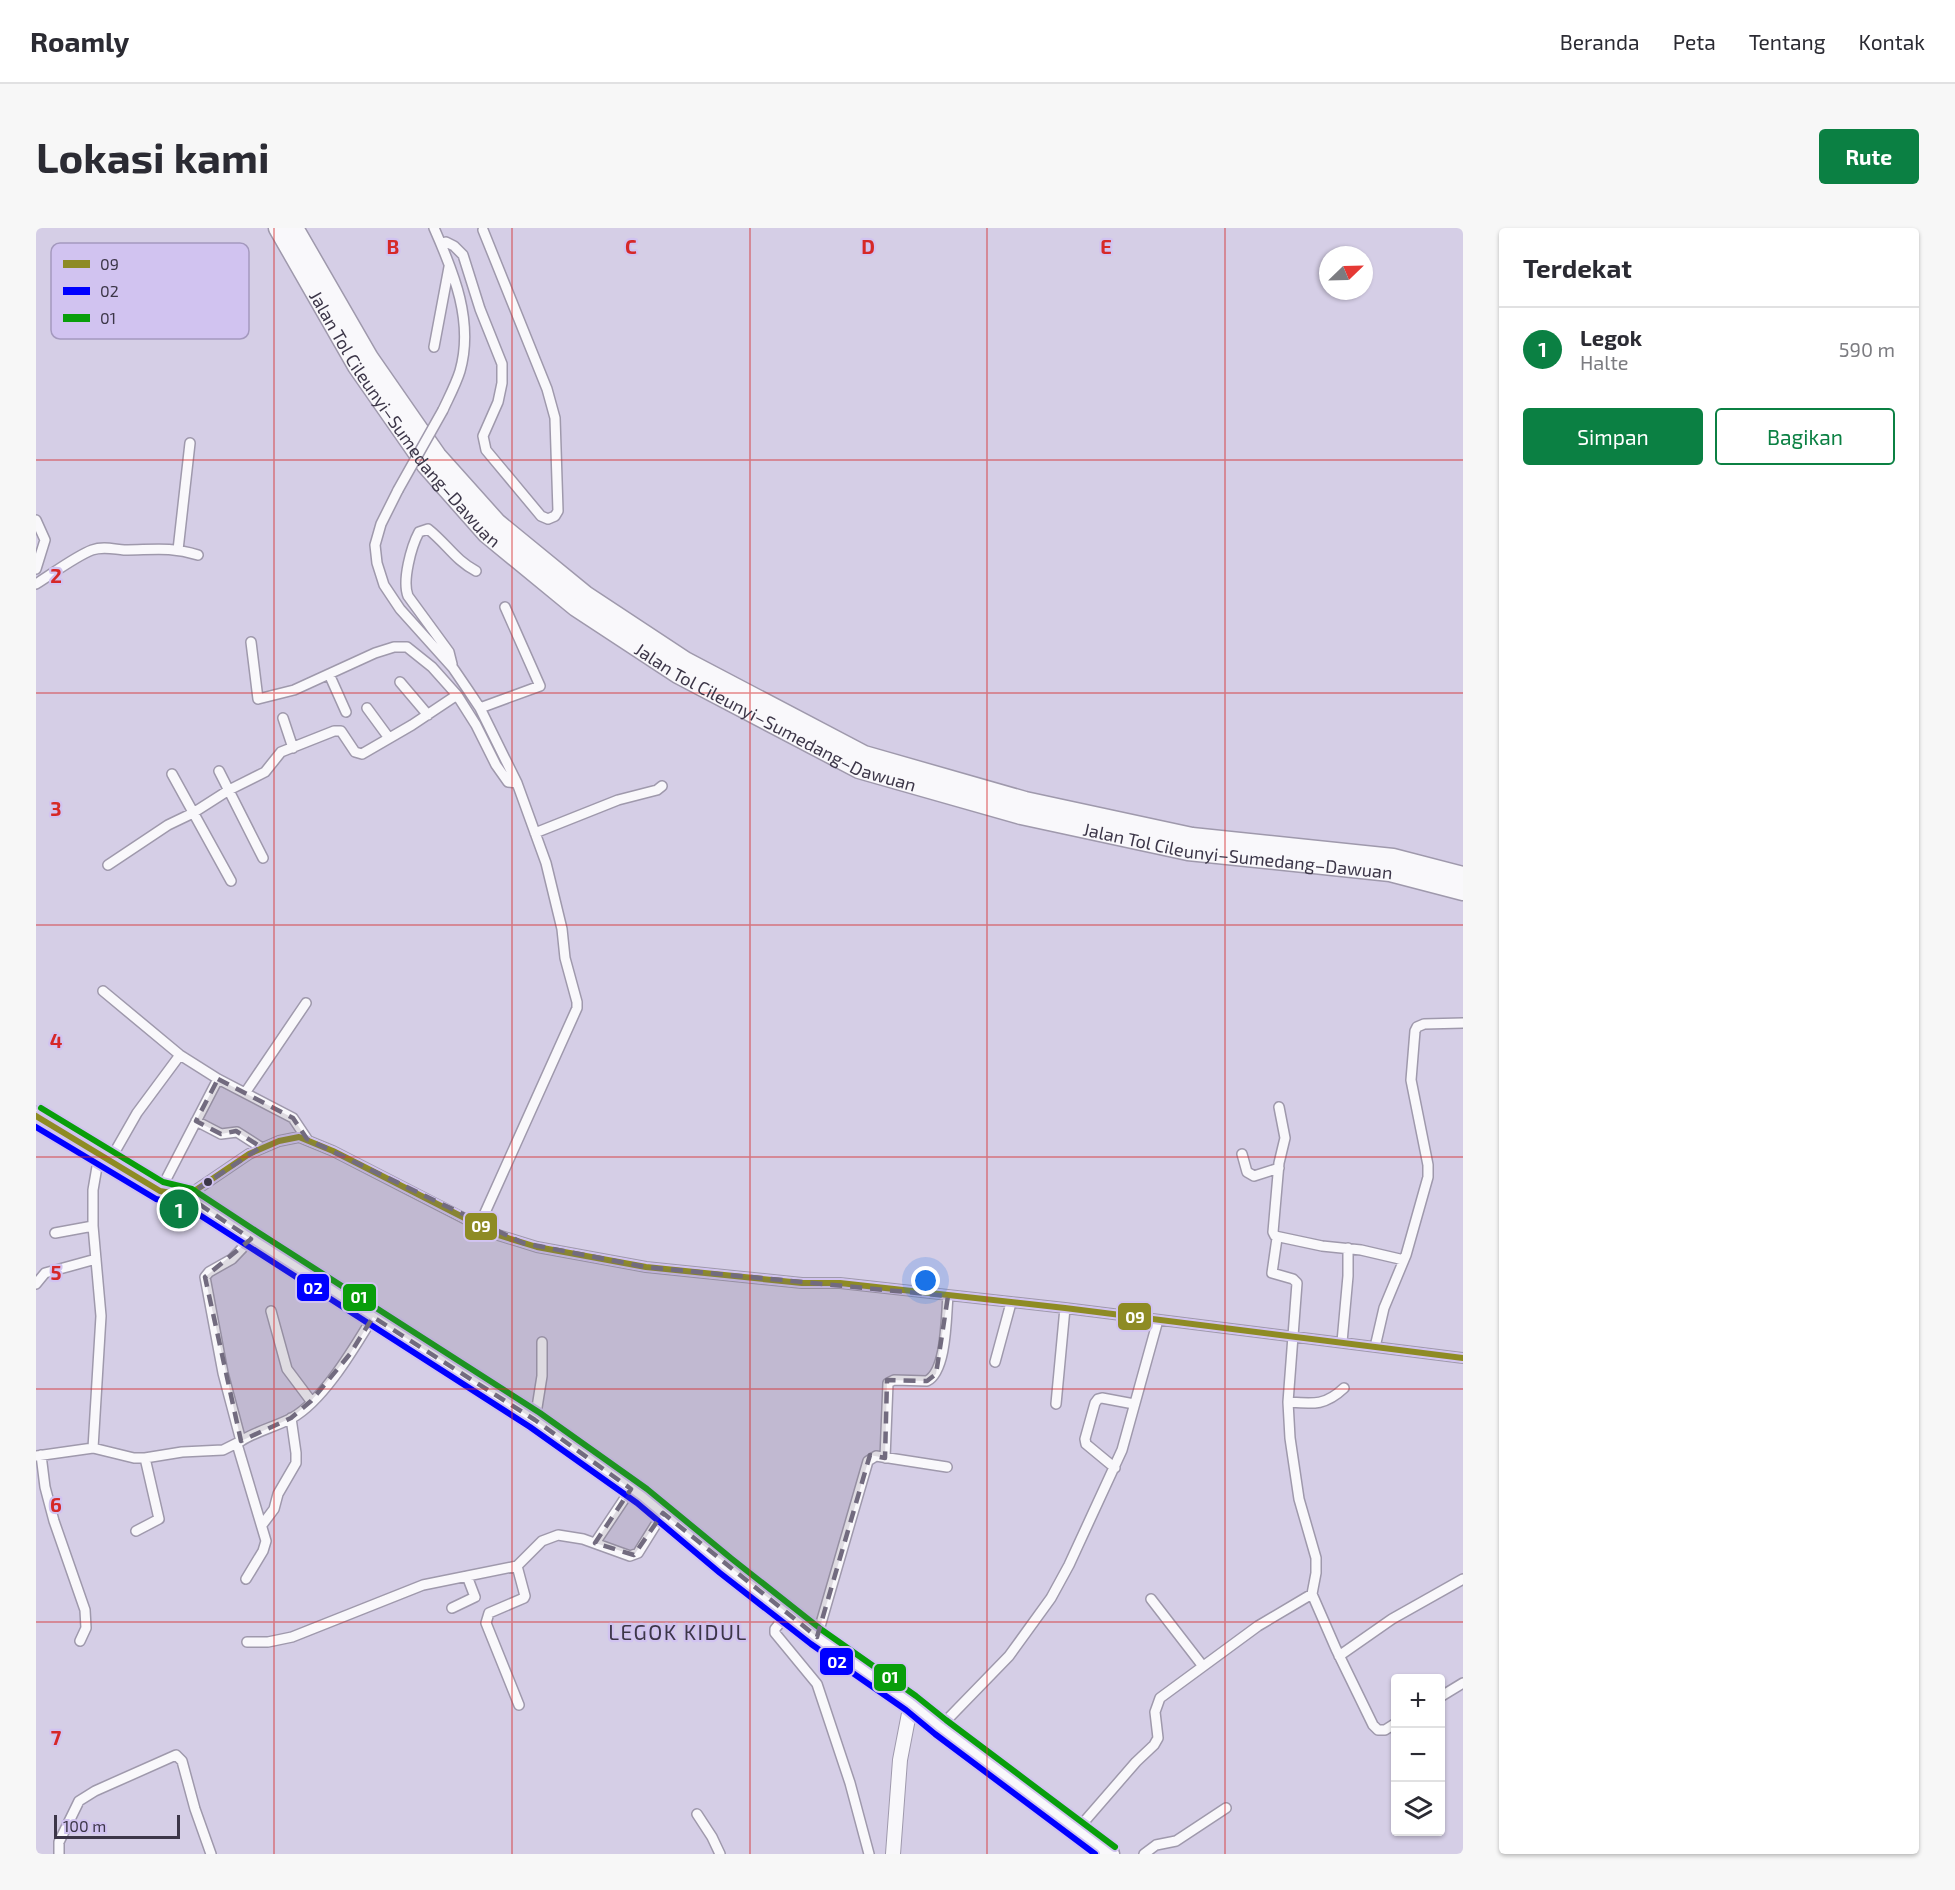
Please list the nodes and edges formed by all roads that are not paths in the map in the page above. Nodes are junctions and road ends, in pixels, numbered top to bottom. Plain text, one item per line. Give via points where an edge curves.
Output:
1 (278, 228) edge
2 (294, 228) edge
3 (434, 228) edge
4 (483, 230) dead end
5 (441, 244) junction
6 (449, 264) junction
7 (434, 347) dead end
8 (190, 443) dead end
9 (36, 520) edge
10 (178, 550) junction
11 (198, 555) dead end
12 (36, 568) edge
13 (477, 571) dead end
14 (36, 584) edge
15 (505, 607) dead end
16 (251, 642) dead end
17 (453, 668) junction
18 (329, 674) junction
19 (400, 682) dead end
20 (457, 695) junction
21 (368, 708) dead end
22 (480, 708) junction
23 (346, 712) dead end
24 (428, 715) junction
25 (283, 718) dead end
26 (389, 738) junction
27 (292, 748) junction
28 (219, 771) dead end
29 (172, 774) dead end
30 (517, 783) junction
31 (662, 786) dead end
32 (229, 790) junction
33 (193, 813) junction
34 (535, 833) junction
35 (263, 858) dead end
36 (108, 865) dead end
37 (1463, 876) edge
38 (231, 881) dead end
39 (1463, 891) edge
40 (102, 991) dead end
41 (306, 1003) dead end
42 (1463, 1023) edge
43 (180, 1055) junction
44 (218, 1079) junction
45 (245, 1093) junction
46 (1279, 1107) dead end
47 (36, 1116) edge
48 (196, 1121) junction
49 (307, 1139) junction
50 (262, 1148) junction
51 (1242, 1154) dead end
52 (104, 1158) junction
53 (1279, 1168) junction
54 (160, 1191) junction
55 (187, 1196) junction
56 (93, 1226) junction
57 (479, 1226) junction
58 (55, 1233) dead end
59 (1277, 1238) junction
60 (251, 1239) junction
61 (1348, 1248) junction
62 (96, 1259) junction
63 (1404, 1260) junction
64 (36, 1284) edge
65 (948, 1296) junction
66 (1011, 1303) junction
67 (1065, 1308) junction
68 (271, 1311) dead end
69 (373, 1317) junction
70 (1158, 1320) junction
71 (1293, 1336) junction
72 (542, 1342) dead end
73 (1342, 1342) junction
74 (1375, 1347) junction
75 (1463, 1358) edge
76 (995, 1362) dead end
77 (1344, 1389) dead end
78 (311, 1401) junction
79 (1288, 1402) junction
80 (1056, 1404) dead end
81 (1134, 1404) junction
82 (291, 1418) junction
83 (535, 1420) junction
84 (239, 1442) junction
85 (93, 1448) junction
86 (38, 1456) edge
87 (145, 1458) junction
88 (885, 1458) junction
89 (947, 1467) dead end
90 (1115, 1468) junction
91 (631, 1489) junction
92 (663, 1513) junction
93 (262, 1525) junction
94 (136, 1531) dead end
95 (595, 1543) junction
96 (517, 1566) junction
97 (467, 1576) junction
98 (246, 1579) dead end
99 (1463, 1579) edge
100 (1312, 1594) junction
101 (1151, 1599) dead end
102 (452, 1608) dead end
103 (787, 1614) junction
104 (817, 1637) junction
105 (80, 1641) dead end
106 (247, 1642) dead end
107 (1339, 1656) junction
108 (1202, 1665) junction
109 (1463, 1683) edge
110 (1445, 1694) edge
111 (911, 1702) junction
112 (519, 1705) dead end
113 (1391, 1726) edge
114 (940, 1727) junction
115 (1226, 1808) dead end
116 (697, 1814) dead end
117 (1077, 1830) junction
118 (59, 1854) edge
119 (211, 1854) edge
120 (720, 1854) edge
121 (870, 1854) edge
122 (893, 1854) edge
123 (1110, 1854) edge
124 (1144, 1854) edge

1 - 39 highway, Jalan Tol Cileunyi–Sumedang–Dawuan via 357,366 433,474 487,534 576,607 678,674 859,769 1021,815 1188,851 1390,872
2 - 37 highway, Jalan Tol Cileunyi–Sumedang–Dawuan via 376,368 437,456 497,523 585,595 686,661 864,755 1025,801 1192,837 1392,858
3 - 5 street
4 - 5 street via 555,418 558,511 548,519 541,516 486,450 483,436 498,402 502,364 463,255 454,246
5 - 6 street
6 - 7 street
6 - 17 street, bridge via 465,323 460,372 381,524 375,545 384,585 400,609
8 - 10 street
9 - 12 street via 45,540
10 - 11 street
10 - 14 street via 103,547 91,550
13 - 17 street via 461,563 428,529 419,532 413,542 405,588 449,652
15 - 22 street via 540,686
16 - 18 street via 258,699 294,690
17 - 22 street
18 - 20 street via 375,652 407,647
18 - 23 street
19 - 24 street
20 - 24 street
20 - 30 street via 496,765 508,782
21 - 26 street
22 - 30 street
24 - 26 street
25 - 27 street
26 - 27 street via 362,754 355,752 341,731
27 - 32 street via 281,752 265,772
28 - 32 street
29 - 33 street
30 - 34 street
31 - 34 street
32 - 33 street
32 - 35 street
33 - 36 street
33 - 38 street
34 - 57 street via 562,929 577,1008
40 - 43 street
41 - 45 street
42 - 63 street via 1424,1024 1415,1031 1412,1080 1428,1177
43 - 44 street
43 - 52 street
44 - 45 street
44 - 48 street
45 - 49 street via 293,1118
46 - 53 street via 1285,1138
47 - 52 highway
48 - 50 street via 220,1134 237,1131
48 - 54 street
49 - 50 street via 289,1138
49 - 57 street
50 - 55 street
51 - 53 street via 1247,1172 1254,1176
52 - 54 highway
52 - 56 street via 93,1190
53 - 59 street via 1273,1232
54 - 55 highway
55 - 60 highway
56 - 58 street
56 - 62 street
57 - 65 street via 537,1248 646,1267
59 - 61 street
59 - 71 street via 1272,1273 1297,1282
60 - 69 highway
60 - 84 street via 205,1277
61 - 63 street
61 - 73 street
62 - 64 street via 45,1273
62 - 85 street via 101,1316
63 - 74 street via 1384,1308
65 - 66 street
65 - 88 street via 945,1338 936,1374 927,1381 888,1383
66 - 67 street
66 - 76 street
67 - 70 street
67 - 80 street
68 - 78 street via 287,1369
69 - 78 street via 350,1354
69 - 83 highway
70 - 71 street
70 - 81 street
71 - 73 street
71 - 79 street
72 - 83 street via 542,1376
73 - 74 street
74 - 75 street
77 - 79 street via 1326,1402
78 - 82 street
79 - 100 street via 1299,1499 1316,1558
81 - 90 street
81 - 90 street via 1102,1398 1095,1403 1086,1444
82 - 84 street
82 - 93 street via 296,1463
83 - 91 highway
84 - 87 street via 223,1450
84 - 93 street
85 - 86 street
85 - 87 street
86 - 105 street via 54,1521 85,1610 86,1628
87 - 94 street via 159,1519
88 - 89 street
88 - 104 street via 876,1456 868,1461
90 - 114 street via 1051,1598 1009,1656
91 - 92 highway
91 - 95 street
92 - 95 street via 634,1555
92 - 103 highway
93 - 98 street via 265,1546
95 - 96 street via 569,1535 549,1537
96 - 97 street
96 - 112 street via 524,1598 489,1613 486,1623
97 - 102 street via 475,1597
97 - 106 street via 399,1593 292,1637
99 - 107 street via 1392,1619
100 - 107 street
100 - 108 street
101 - 108 street
103 - 104 highway
103 - 121 street via 775,1633 817,1684
104 - 111 highway
107 - 113 street via 1373,1725 1378,1731
108 - 117 street via 1160,1698 1155,1712 1158,1738 1154,1745
109 - 110 street
111 - 114 highway
111 - 122 street via 900,1760
114 - 117 highway
115 - 124 street via 1176,1841 1156,1845
116 - 120 street
117 - 123 highway
118 - 119 street via 59,1842 79,1801 176,1755 182,1761

